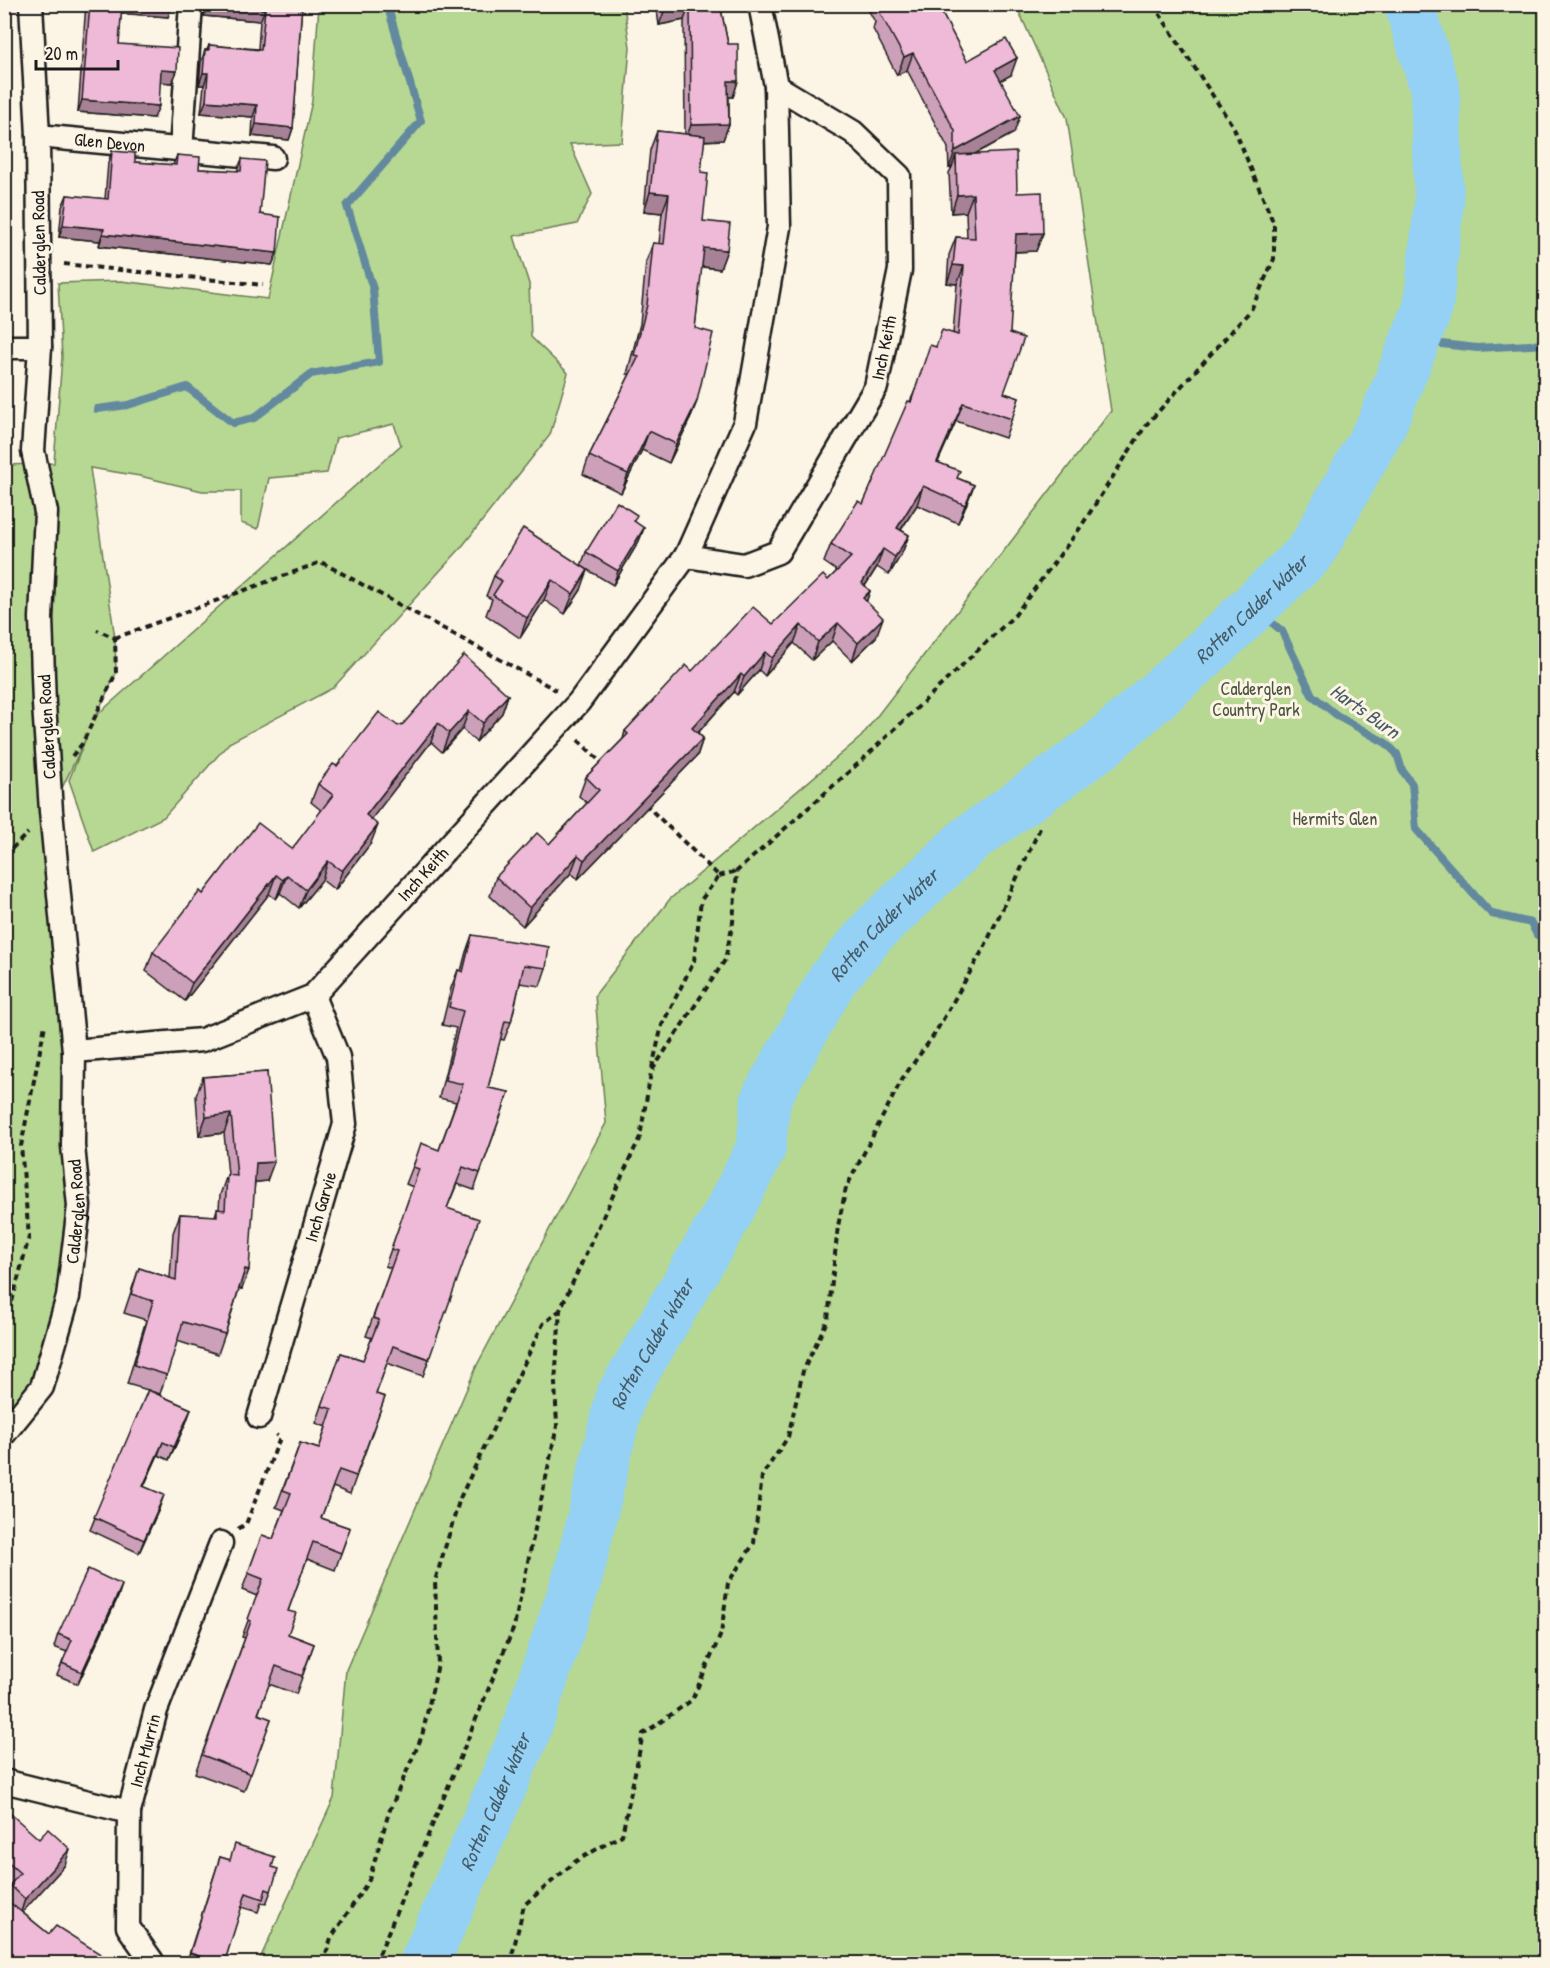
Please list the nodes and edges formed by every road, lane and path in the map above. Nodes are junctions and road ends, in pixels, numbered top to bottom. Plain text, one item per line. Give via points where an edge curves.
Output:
1 (31, 4) edge
2 (191, 4) edge
3 (760, 4) edge
4 (1153, 4) edge
5 (776, 86) junction
6 (38, 136) junction
7 (182, 151) junction
8 (273, 158) dead end
9 (39, 261) junction
10 (263, 285) dead end
11 (4, 347) edge
12 (40, 347) junction
13 (686, 556) junction
14 (96, 630) dead end
15 (115, 638) junction
16 (579, 702) junction
17 (606, 766) edge
18 (50, 782) junction
19 (638, 797) edge
20 (1042, 824) dead end
21 (737, 871) junction
22 (719, 876) junction
23 (313, 996) junction
24 (45, 1022) dead end
25 (74, 1051) junction
26 (651, 1071) junction
27 (560, 1310) junction
28 (4, 1332) edge
29 (259, 1417) joint
30 (4, 1434) edge
31 (221, 1543) joint
32 (4, 1781) edge
33 (129, 1812) junction
34 (152, 1960) dead end
35 (324, 1964) edge
36 (375, 1964) edge
37 (510, 1964) edge

1 - 6 street, Calderglen Road
2 - 7 street
3 - 5 street, Inch Keith
4 - 21 path via 1234,128 1274,224 1274,259 1251,310 1146,425 1080,528 1015,615 860,762
5 - 13 street, Inch Keith via 779,227 745,423
5 - 13 street, Inch Keith via 853,132 898,176 900,270 876,387 778,552 744,565
6 - 7 street, Glen Devon
6 - 9 street, Calderglen Road
7 - 8 street, Glen Devon
9 - 10 path
9 - 12 street, Calderglen Road
11 - 12 street
12 - 18 street, Calderglen Road via 33,451 46,512 41,618
13 - 16 street, Inch Keith
14 - 15 path
15 - 16 path via 321,562
15 - 18 path via 116,673 82,744
16 - 17 path via 575,737
16 - 23 street, Inch Keith
18 - 25 street, Calderglen Road
19 - 22 path
20 - 37 path via 985,946 902,1080 846,1188 828,1319 803,1371 788,1437 762,1476 753,1543 728,1584 721,1634 692,1700 643,1734 622,1835 576,1861 524,1905
21 - 22 path
21 - 26 path via 725,960
22 - 26 path via 701,900 694,962 662,1025
23 - 25 street, Inch Keith via 202,1040
23 - 29 street, Inch Garvie via 338,1057 345,1124
24 - 28 path via 21,1146 29,1237
25 - 30 street, Calderglen Road via 73,1146 79,1206 68,1297 42,1387
26 - 27 path via 640,1137
27 - 35 path via 543,1324 460,1498 435,1581 438,1664 422,1736 389,1812 369,1880 331,1938
27 - 36 path via 555,1383 558,1426 514,1627
29 - 31 path via 280,1438 246,1524
31 - 33 street, Inch Murrin via 156,1710
32 - 33 street
33 - 34 street, Inch Murrin via 128,1927

